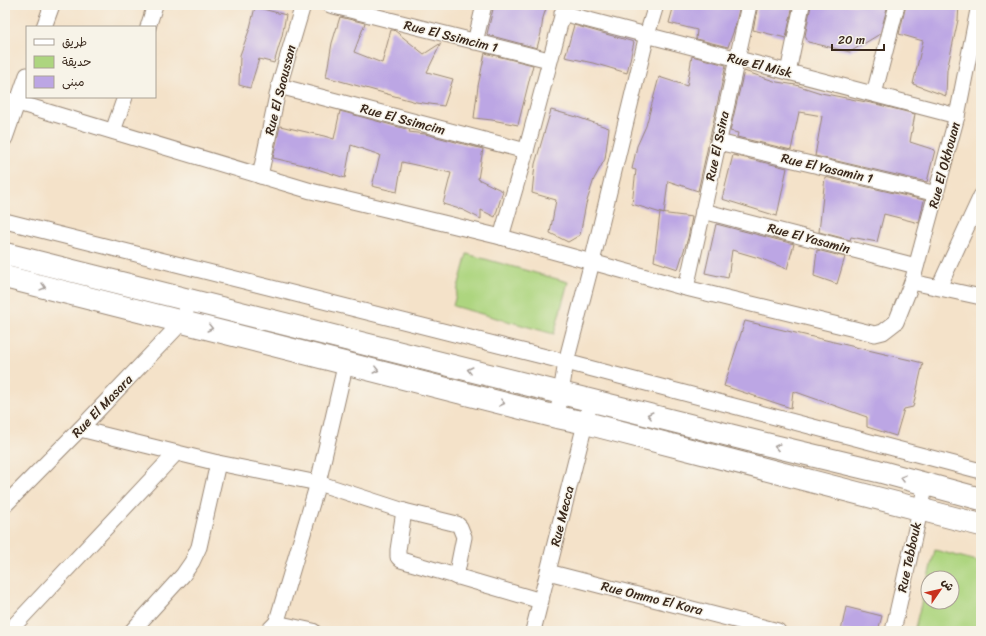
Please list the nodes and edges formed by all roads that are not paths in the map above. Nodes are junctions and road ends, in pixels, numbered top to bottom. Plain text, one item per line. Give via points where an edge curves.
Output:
1 (52, 5) edge
2 (155, 5) edge
3 (303, 5) edge
4 (330, 5) edge
5 (484, 5) edge
6 (656, 5) edge
7 (749, 5) edge
8 (802, 5) edge
9 (896, 5) edge
10 (979, 5) edge
11 (564, 9) edge
12 (385, 12) edge
13 (44, 26) edge
14 (148, 26) edge
15 (647, 35) junction
16 (475, 42) junction
17 (736, 59) junction
18 (549, 60) junction
19 (788, 72) junction
20 (26, 77) edge
21 (279, 86) junction
22 (874, 94) junction
23 (124, 98) edge
24 (11, 100) edge
25 (957, 116) junction
26 (113, 131) junction
27 (5, 138) edge
28 (718, 142) junction
29 (526, 151) junction
30 (260, 176) junction
31 (937, 194) junction
32 (981, 196) edge
33 (703, 211) junction
34 (5, 221) edge
35 (502, 237) junction
36 (5, 254) edge
37 (592, 262) junction
38 (916, 266) junction
39 (5, 277) edge
40 (912, 282) junction
41 (939, 287) junction
42 (686, 288) junction
43 (981, 297) edge
44 (190, 300) junction
45 (182, 322) junction
46 (346, 362) junction
47 (566, 362) junction
48 (561, 393) junction
49 (591, 400) junction
50 (557, 417) junction
51 (586, 423) junction
52 (80, 429) junction
53 (884, 447) junction
54 (176, 453) junction
55 (218, 463) junction
56 (878, 471) junction
57 (981, 472) edge
58 (318, 483) junction
59 (926, 484) junction
60 (981, 499) edge
61 (5, 505) edge
62 (920, 510) junction
63 (404, 511) junction
64 (981, 525) edge
65 (548, 572) junction
66 (456, 577) junction
67 (541, 602) junction
68 (273, 628) edge
69 (9, 631) edge
70 (132, 631) edge
71 (313, 631) edge
72 (533, 631) edge
73 (778, 631) edge
74 (893, 631) edge

1 - 13 street
2 - 14 street
3 - 21 street, Rue El Saoussan
4 - 12 street, Rue El Ssimcim 1
5 - 16 street
6 - 15 street
7 - 17 street, Rue El Ssina
8 - 19 street
9 - 22 street
10 - 25 street, Rue El Okhouan
11 - 15 street, Rue El Misk
11 - 18 street
12 - 16 street, Rue El Ssimcim 1
15 - 17 street, Rue El Misk
15 - 37 street
16 - 18 street, Rue El Ssimcim 1
17 - 19 street, Rue El Misk
17 - 28 street, Rue El Ssina
18 - 29 street
19 - 22 street, Rue El Misk
20 - 24 street
21 - 29 street, Rue El Ssimcim
21 - 30 street, Rue El Saoussan
22 - 25 street, Rue El Misk
23 - 26 street
24 - 26 street
24 - 27 street
25 - 31 street, Rue El Okhouan
26 - 30 street
28 - 31 street, Rue El Yasamin 1
28 - 33 street, Rue El Ssina
29 - 35 street
30 - 35 street via 311,191
31 - 38 street, Rue El Okhouan
32 - 41 street
33 - 38 street, Rue El Yasamin
33 - 42 street, Rue El Ssina
34 - 47 street
35 - 37 street
36 - 44 main road
37 - 42 street
37 - 47 street
38 - 40 street, Rue El Okhouan
39 -> 45 main road
40 - 41 street
40 - 42 street, Rue El Okhouan via 896,322 883,332 875,334
41 - 43 street
44 - 45 street, Rue El Masara
48 -> 44 main road
45 -> 46 main road
45 - 52 street, Rue El Masara
46 -> 50 main road
46 - 58 street
47 - 48 street
47 - 53 street
48 - 49 main road
48 - 50 street
49 - 51 street, Rue Mecca
56 -> 49 main road
50 - 51 main road
51 - 62 main road
51 - 65 street, Rue Mecca
52 - 54 street
52 - 61 street, Rue El Masara
53 - 56 street
53 - 57 street
54 - 55 street
54 - 69 street
55 - 58 street
55 - 70 street via 199,547 192,562
59 -> 56 main road
58 - 63 street
58 - 68 street
59 - 60 main road
59 - 62 street, Rue Tebbouk
62 - 64 main road
62 - 74 street, Rue Tebbouk
63 - 66 street via 398,557
63 - 66 street via 457,524 460,527 464,537
65 - 67 street, Rue Mecca
65 - 73 street, Rue Ommo El Kora
66 - 67 street
67 - 72 street, Rue Mecca
68 - 71 street

